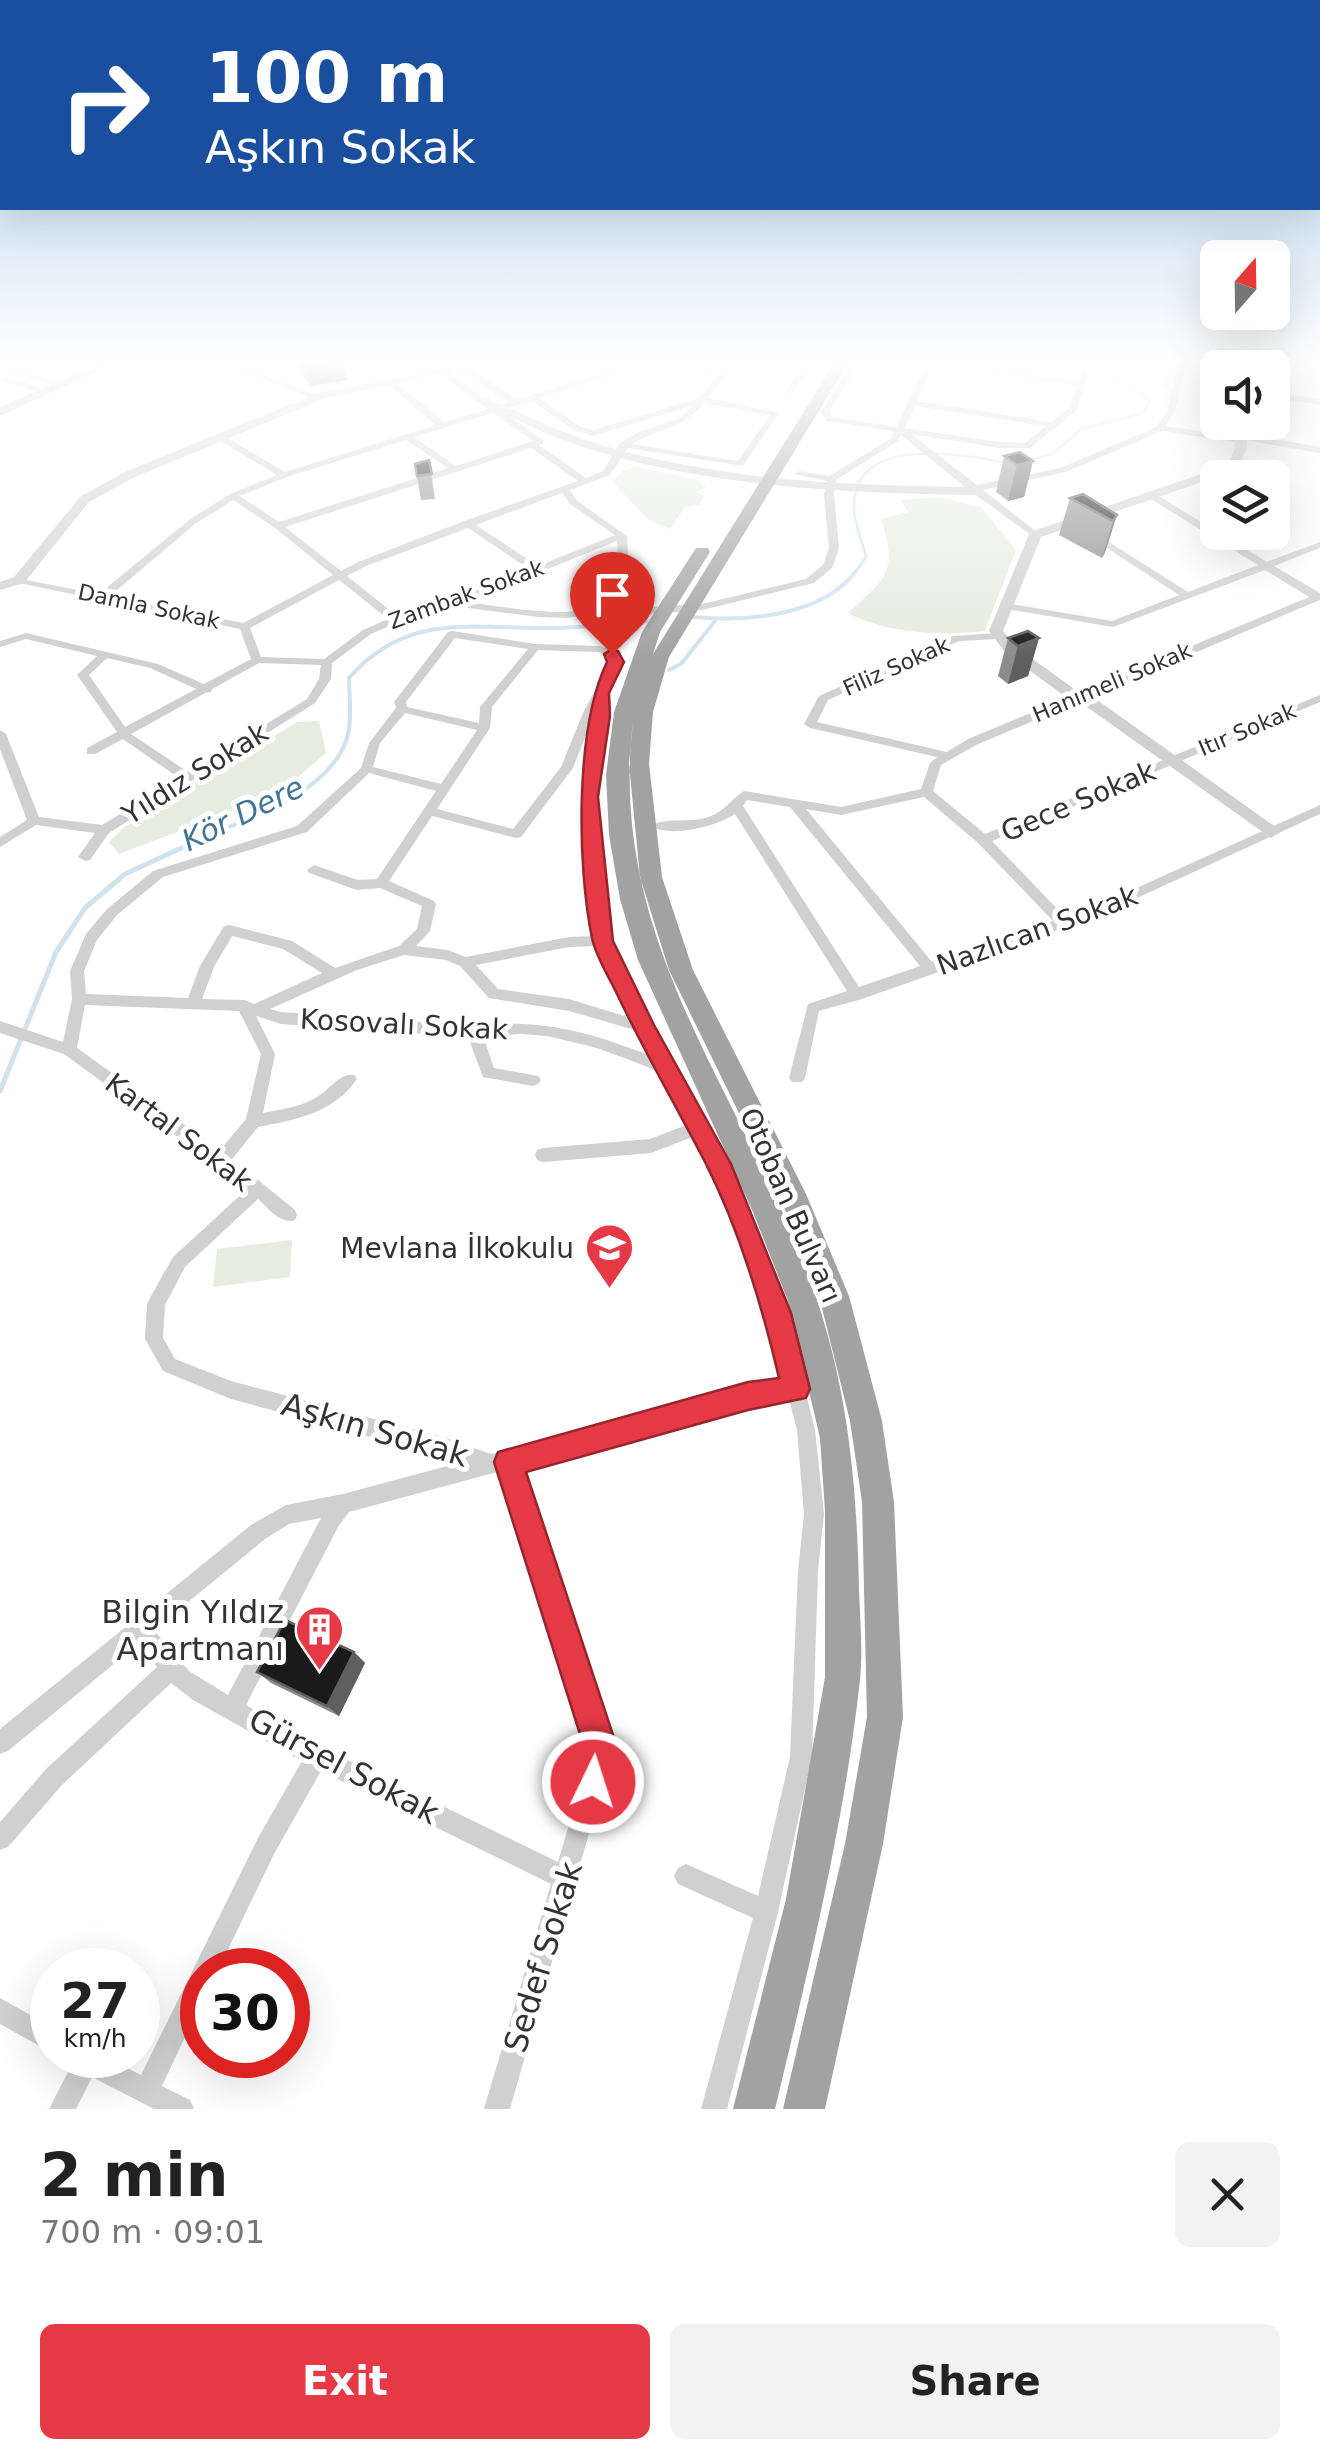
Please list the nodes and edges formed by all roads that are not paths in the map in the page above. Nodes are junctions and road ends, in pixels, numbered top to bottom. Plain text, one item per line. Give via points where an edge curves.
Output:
1 (161, 461) edge
2 (261, 461) edge
3 (327, 461) edge
4 (444, 461) edge
5 (480, 461) edge
6 (559, 461) edge
7 (614, 461) edge
8 (645, 461) edge
9 (760, 461) edge
10 (775, 461) edge
11 (861, 461) edge
12 (942, 461) edge
13 (1083, 461) edge
14 (1237, 461) edge
15 (455, 469) junction
16 (799, 474) dead end
17 (284, 475) junction
18 (832, 479) junction
19 (586, 482) junction
20 (973, 489) junction
21 (565, 490) junction
22 (741, 491) dead end
23 (232, 496) junction
24 (1152, 496) junction
25 (467, 522) junction
26 (1073, 522) junction
27 (278, 526) junction
28 (622, 536) junction
29 (1035, 536) junction
30 (710, 539) dead end
31 (1320, 544) edge
32 (1265, 564) junction
33 (536, 569) junction
34 (340, 576) junction
35 (19, 580) junction
36 (0, 586) edge
37 (102, 596) junction
38 (1188, 596) junction
39 (1317, 599) edge
40 (454, 602) junction
41 (1006, 606) junction
42 (626, 608) junction
43 (672, 615) junction
44 (394, 620) junction
45 (244, 626) junction
46 (998, 636) junction
47 (0, 644) edge
48 (535, 647) junction
49 (102, 656) junction
50 (257, 660) junction
51 (327, 662) junction
52 (206, 690) junction
53 (600, 693) junction
54 (1078, 697) junction
55 (1320, 698) edge
56 (402, 709) junction
57 (484, 728) junction
58 (0, 734) edge
59 (124, 734) junction
60 (91, 751) dead end
61 (945, 755) junction
62 (1174, 761) junction
63 (366, 769) junction
64 (17, 770) junction
65 (0, 776) edge
66 (187, 777) junction
67 (445, 789) junction
68 (926, 792) junction
69 (794, 803) junction
70 (737, 807) junction
71 (1320, 809) edge
72 (430, 811) junction
73 (34, 820) junction
74 (657, 826) dead end
75 (104, 830) junction
76 (1271, 832) junction
77 (982, 840) junction
78 (0, 843) edge
79 (85, 858) dead end
80 (314, 870) dead end
81 (381, 883) junction
82 (244, 922) dead end
83 (1062, 922) junction
84 (265, 939) junction
85 (602, 941) junction
86 (404, 950) junction
87 (465, 962) junction
88 (930, 969) junction
89 (334, 974) junction
90 (857, 996) junction
91 (79, 999) junction
92 (193, 1004) junction
93 (251, 1007) junction
94 (644, 1027) junction
95 (5, 1028) edge
96 (474, 1032) junction
97 (60, 1046) junction
98 (666, 1069) junction
99 (797, 1078) dead end
100 (349, 1079) dead end
101 (533, 1080) dead end
102 (253, 1120) junction
103 (697, 1128) junction
104 (543, 1154) dead end
105 (222, 1160) junction
106 (256, 1190) junction
107 (289, 1215) dead end
108 (796, 1389) junction
109 (499, 1463) junction
110 (343, 1504) junction
111 (140, 1630) junction
112 (171, 1668) junction
113 (233, 1708) junction
114 (0, 1743) edge
115 (317, 1757) junction
116 (0, 1839) edge
117 (686, 1876) dead end
118 (567, 1879) junction
119 (766, 1912) junction
120 (216, 1948) edge
121 (0, 2010) edge
122 (180, 2021) edge
123 (30, 2028) edge
124 (74, 2078) edge
125 (122, 2078) edge
126 (146, 2090) junction
127 (62, 2109) edge
128 (182, 2109) edge
129 (497, 2109) edge
130 (714, 2109) edge
131 (754, 2109) edge
132 (804, 2109) edge

1 - 35 street via 85,500
2 - 17 street
3 - 17 street
4 - 15 street
5 - 15 street
6 - 19 street
7 - 19 street via 607,474
8 - 20 street via 769,483
9 - 22 highway
10 - 43 highway, Otoban Bulvarı
11 - 18 street
12 - 20 street
13 - 20 street
14 - 24 street
15 - 27 street
16 - 18 street
17 - 23 street
18 - 42 street via 834,548 828,566 810,581 702,607
19 - 21 street
20 - 29 street
21 - 25 street
21 - 28 street
23 - 27 street
23 - 37 street
24 - 26 street
24 - 32 street
25 - 33 street
25 - 34 street
26 - 29 street
26 - 38 street
27 - 34 street
28 - 33 street, Zambak Sokak
28 - 42 street
29 - 41 street
30 - 43 highway, Otoban Bulvarı
31 - 32 street
32 - 38 street
32 - 39 street
33 - 40 street, Zambak Sokak
34 - 44 street
34 - 45 street
35 - 36 street
35 - 37 street, Damla Sokak
37 - 45 street, Damla Sokak
38 - 41 street via 1113,624
39 - 54 street, Hanımeli Sokak
40 - 42 street via 538,614
40 - 44 street, Zambak Sokak
41 - 46 street
43 - 131 highway, Otoban Bulvarı via 624,712 616,774 631,899 650,960 803,1302 836,1438 842,1511 844,1678 806,1899
43 - 132 highway, Otoban Bulvarı via 643,712 639,764 651,877 680,970 792,1194 834,1296 866,1420 878,1502 884,1718 864,1844
44 - 51 street, Zambak Sokak
45 - 50 street, Damla Sokak
46 - 54 street
46 - 61 street, Filiz Sokak via 957,638 824,698 810,724
47 - 49 street via 26,636
48 - 53 street via 612,654 616,662
48 - 56 street via 452,634 400,702
48 - 57 street via 486,707
49 - 52 street via 154,666
49 - 59 street via 83,674
50 - 51 street
50 - 52 street
51 - 66 street, Yıldız Sokak via 311,700
52 - 59 street
53 - 72 street via 567,768 516,834
53 - 85 street via 588,797
54 - 61 street, Hanımeli Sokak
54 - 62 street
55 - 62 street, Itır Sokak
56 - 57 street
56 - 63 street via 380,733
57 - 67 street
58 - 64 street
59 - 60 street
59 - 66 street
61 - 68 street
62 - 76 street
62 - 77 street, Gece Sokak
63 - 67 street
63 - 91 street via 302,829 182,864 130,896 90,938 77,971
64 - 65 street
64 - 73 street
66 - 75 street, Yıldız Sokak
67 - 72 street
68 - 69 street via 841,811
68 - 77 street
69 - 70 street via 744,795
69 - 88 street
70 - 74 street via 720,820
70 - 90 street
71 - 76 street, Nazlıcan Sokak
72 - 81 street
73 - 75 street, Yıldız Sokak
73 - 78 street
75 - 79 street
76 - 83 street, Nazlıcan Sokak
77 - 83 street
80 - 81 street via 357,885
81 - 86 street via 429,904 422,930
82 - 84 street
83 - 88 street, Nazlıcan Sokak
84 - 89 street
84 - 92 street via 229,930
85 - 87 street
85 - 94 street
86 - 87 street
86 - 89 street
87 - 94 street via 494,994 569,1005
88 - 90 street, Nazlıcan Sokak
89 - 93 street
90 - 99 street, Nazlıcan Sokak via 813,1008
91 - 92 street, Kosovalı Sokak
91 - 97 street
92 - 93 street, Kosovalı Sokak
93 - 96 street, Kosovalı Sokak via 280,1018
93 - 102 street via 268,1054
94 - 98 street
95 - 97 street, Kartal Sokak
96 - 98 street, Kosovalı Sokak via 499,1026 569,1036
96 - 101 street via 488,1072
97 - 105 street, Kartal Sokak
98 - 103 street
100 - 102 street via 328,1102 307,1112
102 - 105 street
103 - 104 street via 651,1146
103 - 108 street via 719,1164 778,1313
105 - 106 street, Kartal Sokak
106 - 107 street, Kartal Sokak
106 - 109 street, Aşkın Sokak via 166,1280 156,1304 154,1340 169,1364 230,1390
108 - 109 street, Aşkın Sokak
108 - 119 street via 814,1514 802,1757
109 - 110 street
109 - 118 street, Sedef Sokak via 602,1750
110 - 111 street via 286,1515 258,1532
110 - 113 street
111 - 112 street, Gürsel Sokak
111 - 114 street
112 - 113 street, Gürsel Sokak
112 - 116 street via 54,1777
113 - 115 street, Gürsel Sokak
115 - 118 street, Gürsel Sokak
115 - 120 street
117 - 119 street
118 - 129 street, Sedef Sokak
119 - 130 street
121 - 123 street
122 - 126 street
124 - 127 street
125 - 126 street
126 - 128 street

